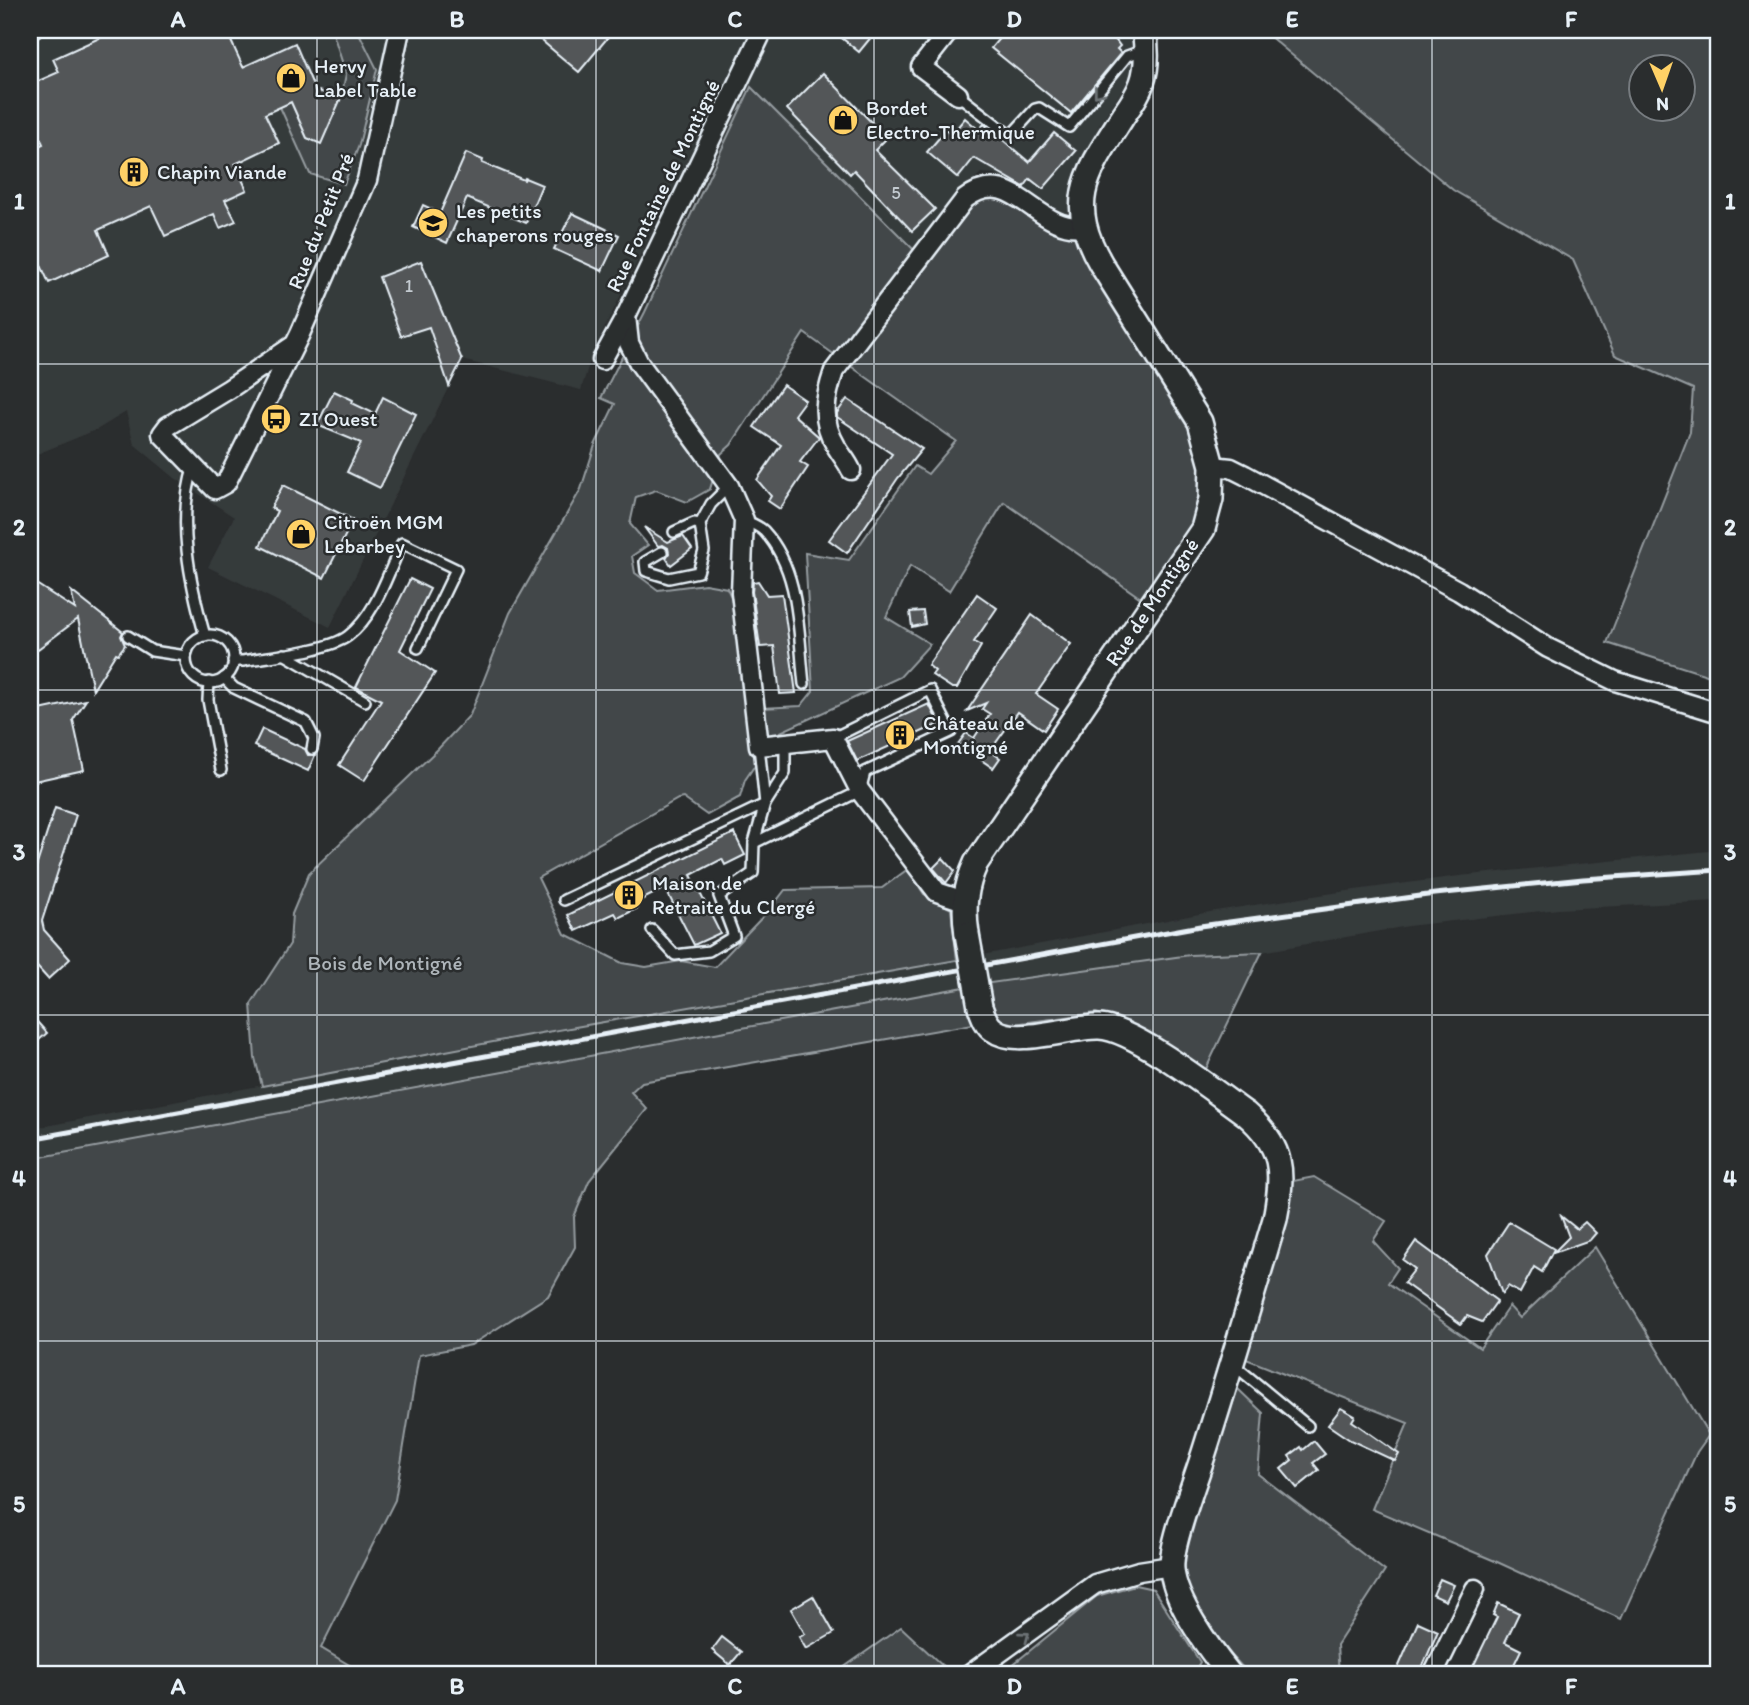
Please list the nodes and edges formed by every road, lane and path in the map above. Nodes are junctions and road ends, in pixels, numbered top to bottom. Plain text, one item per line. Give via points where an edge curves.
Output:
1 (401, 30) edge
2 (763, 30) edge
3 (950, 30) edge
4 (1146, 35) edge
5 (958, 95) joint
6 (1084, 226) junction
7 (626, 316) junction
8 (294, 345) junction
9 (602, 360) dead end
10 (194, 466) junction
11 (1212, 467) junction
12 (851, 470) dead end
13 (729, 486) junction
14 (744, 520) junction
15 (700, 524) junction
16 (674, 533) dead end
17 (662, 552) dead end
18 (128, 636) dead end
19 (205, 636) junction
20 (418, 648) dead end
21 (284, 654) junction
22 (186, 656) junction
23 (233, 660) junction
24 (224, 678) junction
25 (209, 682) junction
26 (804, 684) dead end
27 (365, 701) dead end
28 (1719, 713) edge
29 (833, 738) junction
30 (785, 743) junction
31 (759, 746) junction
32 (312, 748) dead end
33 (221, 771) dead end
34 (860, 790) junction
35 (765, 804) junction
36 (754, 844) junction
37 (564, 900) dead end
38 (964, 901) junction
39 (652, 930) dead end
40 (1233, 1363) junction
41 (1308, 1426) dead end
42 (1171, 1566) junction
43 (1475, 1589) dead end
44 (969, 1675) edge
45 (1230, 1675) edge
46 (1433, 1675) edge

1 - 8 street, Rue du Petit Pré via 367,180
2 - 7 street, Rue Fontaine de Montigné
3 - 5 street via 921,67
4 -> 5 lane via 1139,50 1127,56 1069,127 1039,108 1017,131 1007,133
4 - 6 street, Rue de Montigné via 1142,84 1088,174 1082,200
6 - 11 street, Rue de Montigné via 1101,264 1200,422
6 - 12 street via 1054,221 1003,189 986,188 965,199 834,371 824,400 825,416
7 - 9 street, Rue Fontaine de Montigné
7 - 13 street via 629,343 639,363
8 - 10 street, Rue du Petit Pré via 226,483 215,488
8 - 10 street, Rue du Petit Pré via 168,426 162,434
10 - 19 lane via 187,484 187,564
11 - 28 street via 1231,468 1245,475 1459,591 1548,648 1615,681
11 - 38 street, Rue de Montigné via 1211,499 1203,528 975,863
13 - 14 street
13 - 15 lane
14 - 26 lane via 762,529 792,579
14 - 31 street via 741,592
15 - 16 lane
15 - 17 lane via 704,551 698,572 669,578 646,571 645,562
18 - 22 lane via 152,651
19 - 22 lane via 196,639
19 - 23 lane via 225,641
20 - 21 lane via 456,569 402,542 369,613 348,636 322,647
21 - 23 lane
21 - 27 lane
22 - 25 lane via 189,671
23 - 24 lane
24 - 25 lane
24 - 32 lane via 234,688 306,722 314,738
25 - 33 lane
29 - 30 street
29 - 34 street
29 - 34 lane via 930,690 951,732 865,772
30 - 31 street
30 - 35 lane via 785,773
31 - 35 lane
34 - 36 lane
34 - 38 street via 937,892
35 - 36 lane
35 - 37 lane
36 - 39 lane via 753,873 719,896 734,936 709,951 675,955
38 - 40 street, Rue de Montigné, bridge via 980,1007 993,1030 1011,1037 1115,1029 1137,1039 1246,1114 1272,1143 1278,1158 1279,1198
40 - 41 lane
40 - 42 street
44 -> 42 street via 1095,1584
42 - 45 street via 1182,1602
43 - 46 street

